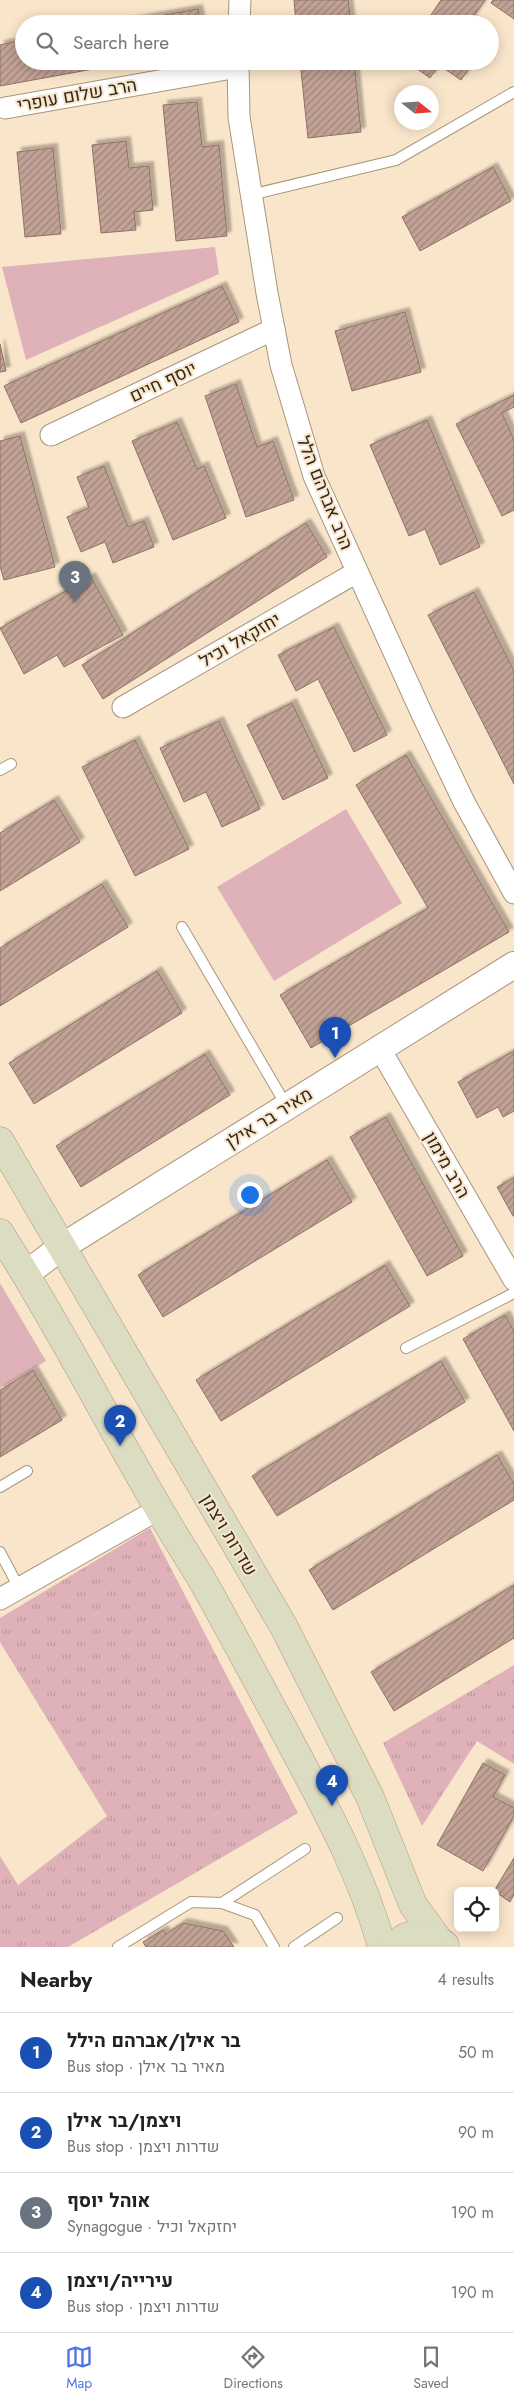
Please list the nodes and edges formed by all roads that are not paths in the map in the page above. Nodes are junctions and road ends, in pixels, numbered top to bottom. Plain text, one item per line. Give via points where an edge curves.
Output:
1 (240, 0) edge
2 (239, 15) edge
3 (206, 70) edge
4 (238, 70) edge
5 (514, 92) edge
6 (4, 108) dead end
7 (250, 195) junction
8 (274, 329) junction
9 (51, 435) dead end
10 (357, 572) junction
11 (123, 707) dead end
12 (11, 764) dead end
13 (0, 770) edge
14 (514, 893) edge
15 (182, 927) dead end
16 (514, 965) edge
17 (380, 1049) junction
18 (287, 1108) junction
19 (0, 1141) edge
20 (0, 1233) edge
21 (60, 1248) junction
22 (26, 1274) junction
23 (514, 1280) edge
24 (514, 1293) edge
25 (406, 1348) dead end
26 (26, 1471) dead end
27 (0, 1487) edge
28 (159, 1509) junction
29 (0, 1552) edge
30 (20, 1588) junction
31 (0, 1599) edge
32 (305, 1848) dead end
33 (222, 1904) junction
34 (337, 1918) dead end
35 (443, 1943) edge
36 (118, 1947) edge
37 (274, 1947) edge
38 (294, 1947) edge
39 (382, 1947) edge
40 (394, 1947) edge

1 - 2 street
3 - 6 street, הרב שלום עופרי
4 - 7 street, הרב אברהם הלל via 239,117
5 - 7 lane via 396,160
7 - 8 street, הרב אברהם הלל
8 - 9 street, יוסף חיים
8 - 10 street, הרב אברהם הלל via 281,365 314,476
10 - 11 street, יחזקאל וכיל
10 - 14 street, הרב אברהם הלל via 464,802
12 - 13 lane
15 - 18 lane
16 - 17 street, מאיר בר אילן
17 - 18 street, מאיר בר אילן
17 - 23 street, הרב מימון
18 - 21 street, מאיר בר אילן
19 - 21 main road, שדרות ויצמן
20 - 22 main road
21 - 22 street, מאיר בר אילן
21 - 35 main road, שדרות ויצמן via 284,1627 370,1797 413,1905
22 - 28 main road
24 - 25 lane
26 - 27 lane
28 - 30 street
28 - 39 main road via 201,1579 339,1835 371,1907
29 - 30 lane
30 - 31 street
32 - 33 lane
33 - 36 lane via 191,1902
33 - 37 lane via 255,1915
34 - 38 lane
35 - 40 main road via 427,1934 416,1934 405,1937

